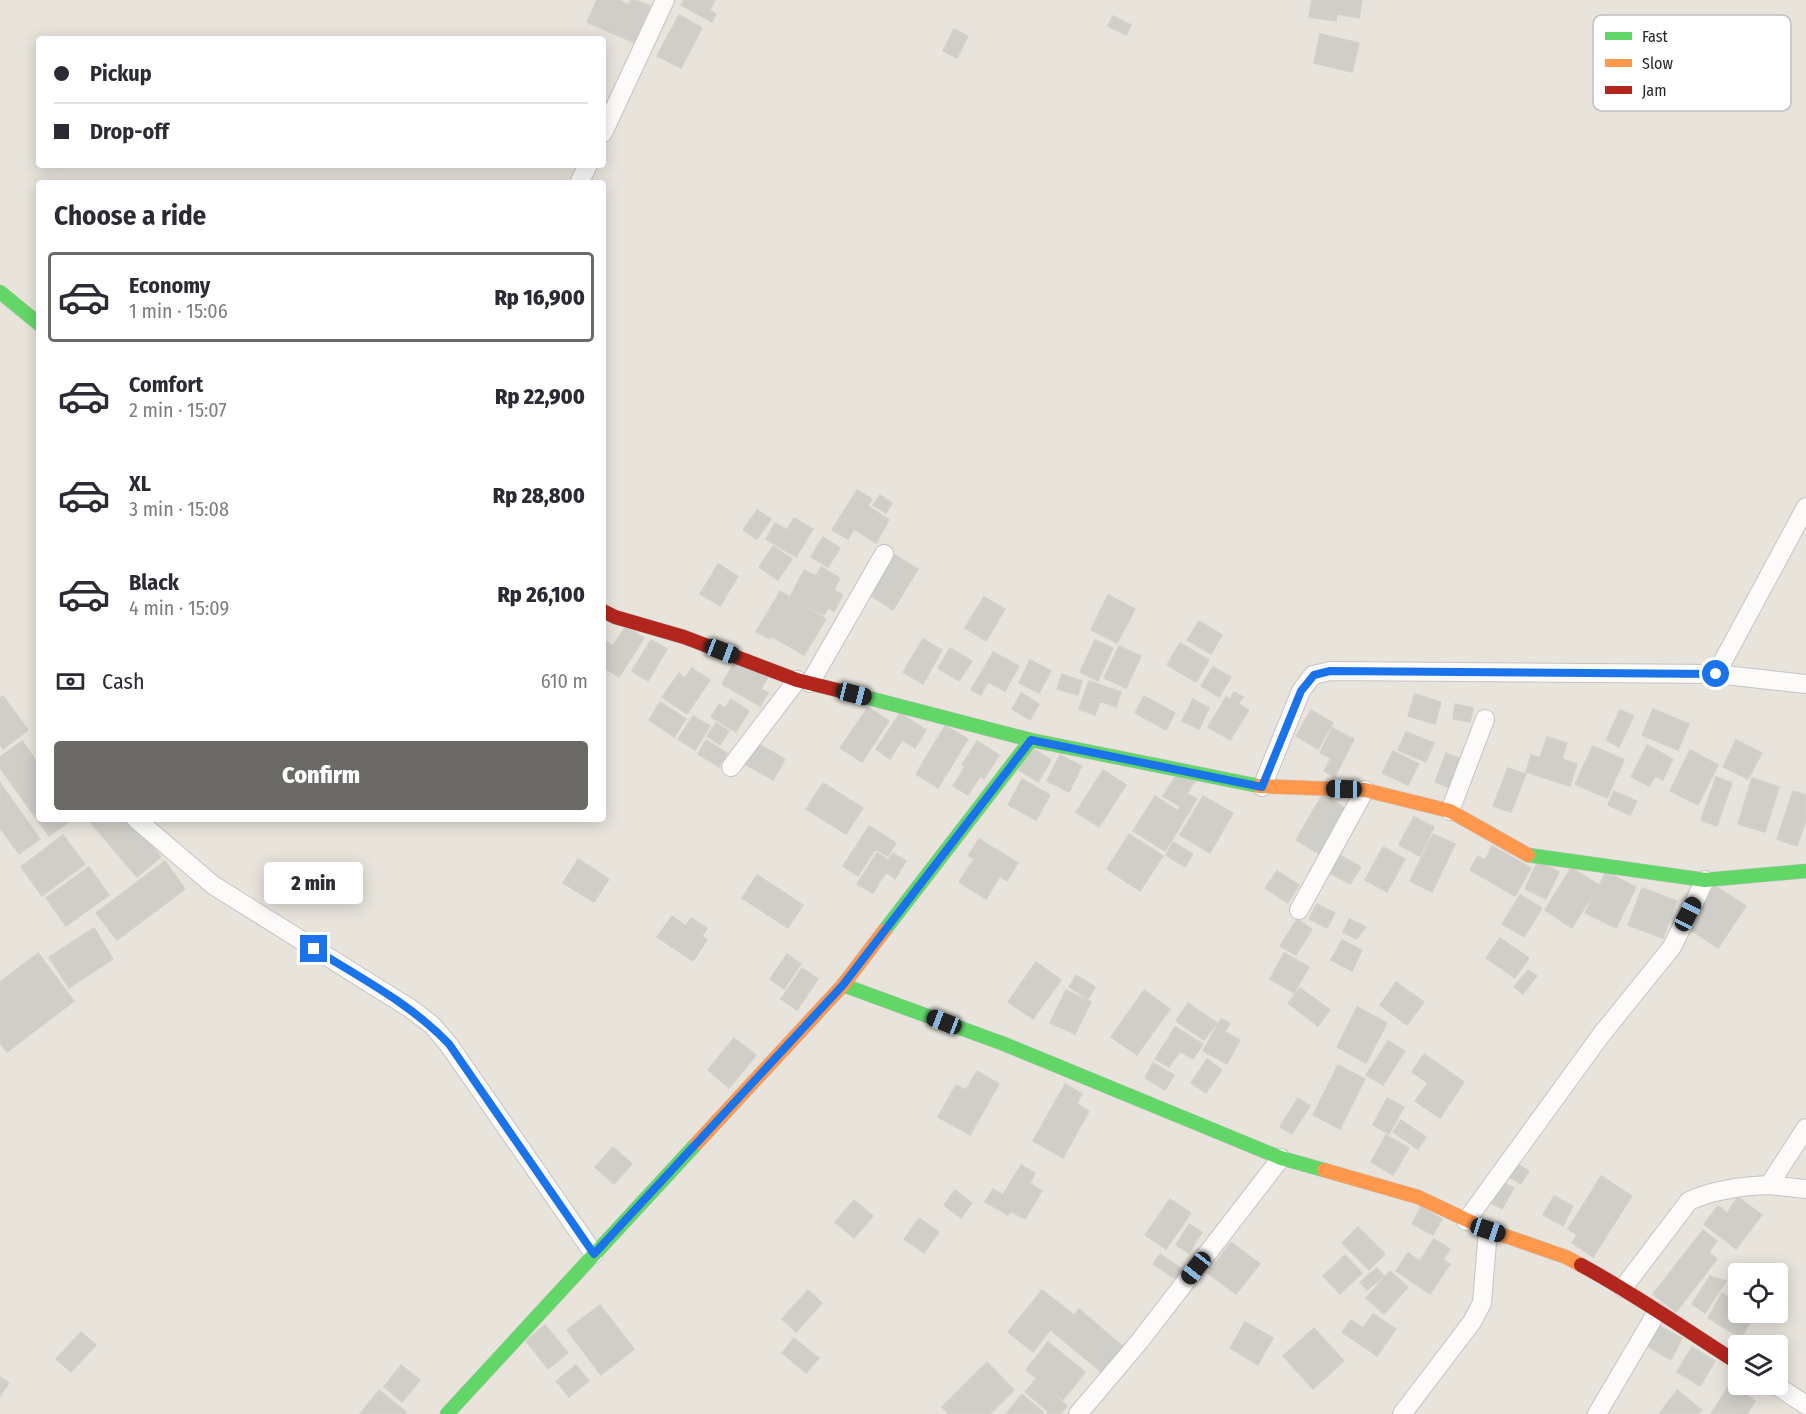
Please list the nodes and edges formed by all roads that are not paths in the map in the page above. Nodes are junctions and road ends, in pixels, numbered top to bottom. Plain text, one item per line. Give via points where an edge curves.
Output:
1 (665, 0) edge
2 (606, 127) edge
3 (0, 292) edge
4 (36, 322) edge
5 (1806, 507) edge
6 (884, 554) dead end
7 (606, 612) edge
8 (1716, 674) junction
9 (803, 681) junction
10 (1806, 684) edge
11 (1485, 719) dead end
12 (1031, 740) junction
13 (731, 767) dead end
14 (1262, 787) junction
15 (1365, 790) junction
16 (1450, 811) junction
17 (140, 822) edge
18 (1806, 871) edge
19 (1705, 880) junction
20 (1299, 910) dead end
21 (843, 985) junction
22 (1806, 1128) edge
23 (1281, 1158) junction
24 (1769, 1185) junction
25 (1806, 1189) edge
26 (1466, 1221) junction
27 (1488, 1230) junction
28 (594, 1254) junction
29 (1623, 1288) junction
30 (1657, 1312) junction
31 (1728, 1357) edge
32 (1788, 1394) edge
33 (1806, 1406) edge
34 (447, 1414) edge
35 (1078, 1414) edge
36 (1402, 1414) edge
37 (1597, 1414) edge

1 - 2 street
3 - 4 street
5 - 8 street
6 - 9 street
7 - 9 street
8 - 10 street
8 - 14 street via 1330,671 1314,675 1301,691
9 - 12 street
9 - 13 street
11 - 16 street
12 - 14 street
12 - 21 street
14 - 15 street
15 - 16 street
15 - 20 street
16 - 19 street via 1524,854
17 - 28 street via 213,885 432,1025
18 - 19 street
19 - 26 street via 1671,947 1601,1035
21 - 23 street via 1004,1044
21 - 28 street
22 - 24 street
23 - 26 street via 1418,1197
23 - 35 street via 1139,1342
24 - 25 street
24 - 29 street via 1718,1191 1689,1201
26 - 27 street
27 - 29 street via 1566,1257
27 - 36 street via 1482,1303
28 - 34 street
29 - 30 street
30 - 31 street
30 - 37 street
32 - 33 street

